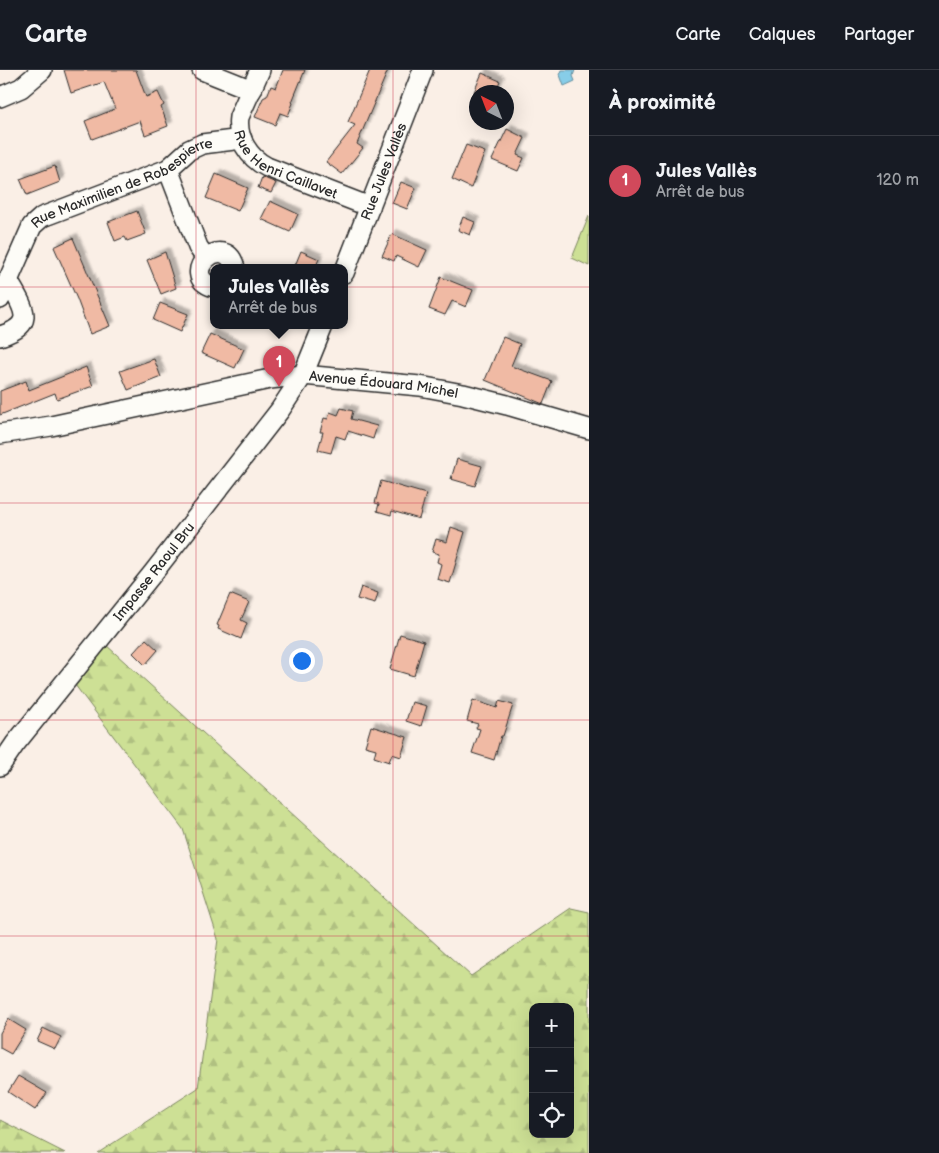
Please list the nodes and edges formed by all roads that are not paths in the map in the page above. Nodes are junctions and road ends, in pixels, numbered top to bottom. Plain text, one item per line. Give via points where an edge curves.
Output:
1 (42, 70) edge
2 (202, 70) edge
3 (260, 70) edge
4 (423, 70) edge
5 (252, 90) junction
6 (0, 97) edge
7 (242, 139) junction
8 (168, 169) junction
9 (370, 207) junction
10 (206, 258) junction
11 (233, 264) edge
12 (348, 264) edge
13 (8, 280) junction
14 (210, 286) edge
15 (0, 299) edge
16 (322, 329) edge
17 (0, 336) edge
18 (303, 375) junction
19 (589, 429) edge
20 (0, 434) edge
21 (0, 766) edge

1 - 6 street via 21,88
2 - 5 street
3 - 5 street, Rue Henri Caillavet
4 - 9 street, Rue Jules Vallès
5 - 7 street, Rue Henri Caillavet via 238,125
7 - 8 street, Rue Maximilien de Robespierre via 202,144 189,150
7 - 9 street, Rue Henri Caillavet via 259,162
8 - 10 street via 198,247
8 - 13 street, Rue Maximilien de Robespierre via 42,217 32,226
9 - 12 street, Rue Jules Vallès
10 - 11 street via 210,254 221,253
10 - 14 street via 200,274
13 - 15 street, Rue Maximilien de Robespierre
13 - 17 street via 24,318 14,332
16 - 18 street
18 - 19 street, Avenue Édouard Michel via 420,386 463,394
18 - 20 street, Avenue Édouard Michel
18 - 21 street, Impasse Raoul Bru via 280,410

